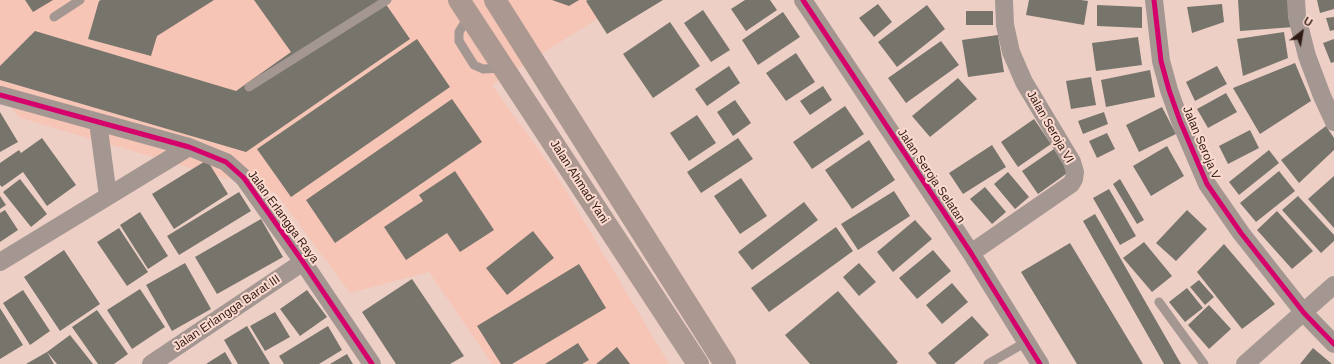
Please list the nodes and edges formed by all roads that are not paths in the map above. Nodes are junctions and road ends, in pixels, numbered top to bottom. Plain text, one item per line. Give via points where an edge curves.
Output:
1 (80, 0) edge
2 (388, 0) edge
3 (495, 0) edge
4 (803, 0) edge
5 (1004, 0) edge
6 (1154, 0) edge
7 (1296, 0) edge
8 (464, 8) edge
9 (54, 17) dead end
10 (249, 87) dead end
11 (0, 95) edge
12 (98, 122) junction
13 (1334, 122) edge
14 (189, 147) junction
15 (108, 196) junction
16 (971, 253) junction
17 (0, 262) edge
18 (303, 262) junction
19 (1334, 285) edge
20 (1159, 302) dead end
21 (1304, 313) junction
22 (1026, 342) junction
23 (1334, 344) edge
24 (151, 364) edge
25 (372, 364) edge
26 (698, 364) edge
27 (725, 364) edge
28 (988, 364) edge
29 (1040, 364) edge
30 (1204, 364) edge
31 (1245, 364) edge

1 - 9 lane
2 - 10 lane
3 - 27 main road, Jalan Ahmad Yani
4 - 16 street, Jalan Seroja Selatan
5 - 16 street, Jalan Seroja VI via 1005,25 1011,52 1024,82 1072,162 1075,172 1071,184
6 - 21 street, Jalan Seroja V via 1161,61 1169,90 1207,184 1241,233
7 - 13 street via 1297,17 1307,56
8 - 26 main road, Jalan Ahmad Yani
11 - 12 street, Jalan Erlangga Raya
12 - 14 street, Jalan Erlangga Raya
12 - 15 street
14 - 15 street
14 - 18 street, Jalan Erlangga Raya via 226,162 236,169
15 - 17 street
16 - 22 street, Jalan Seroja Selatan
18 - 24 street, Jalan Erlangga Barat III
18 - 25 street, Jalan Erlangga Raya
19 - 21 street
20 - 30 lane
21 - 23 street, Jalan Seroja V
21 - 31 street
22 - 28 lane
22 - 29 street, Jalan Seroja Selatan

